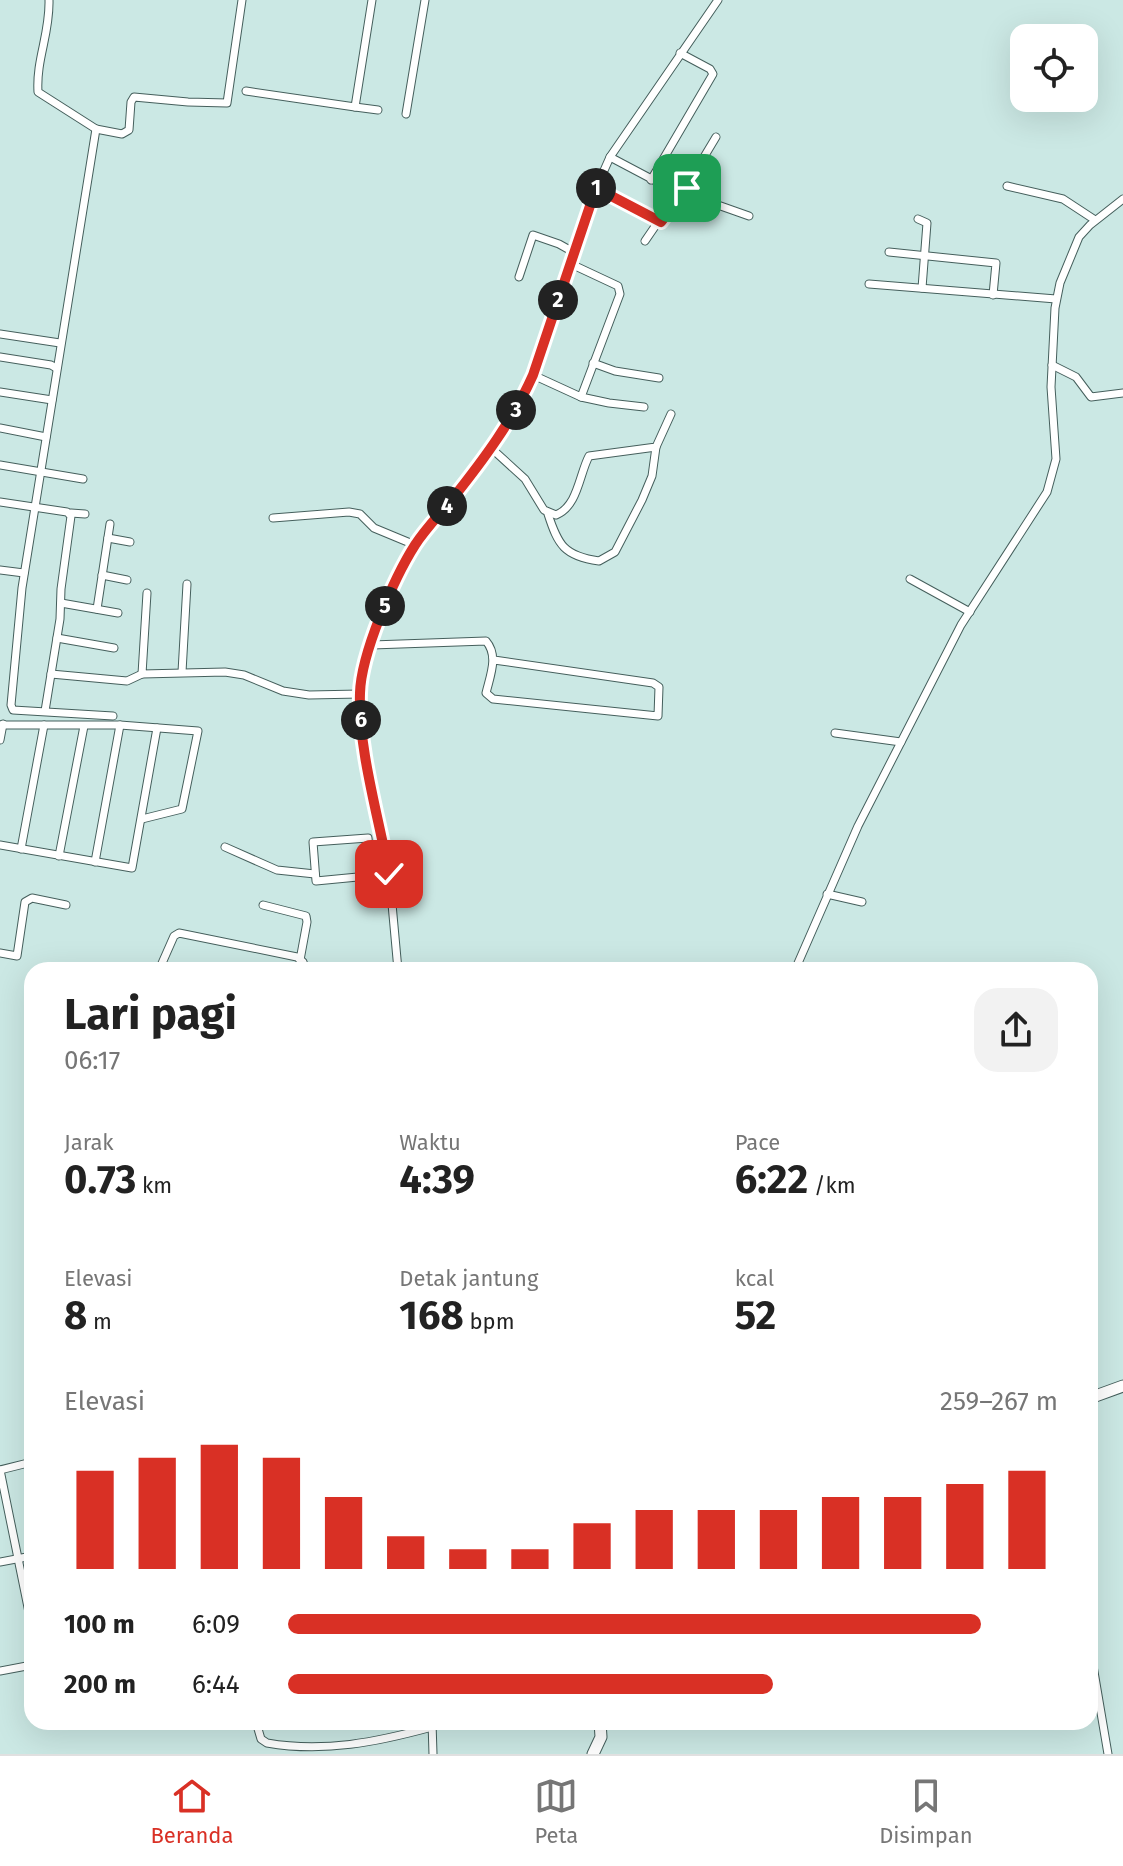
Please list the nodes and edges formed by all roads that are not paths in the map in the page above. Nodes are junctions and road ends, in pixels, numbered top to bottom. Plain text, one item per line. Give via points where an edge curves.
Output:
1 (49, 0) edge
2 (242, 0) edge
3 (372, 0) edge
4 (425, 0) edge
5 (718, 0) edge
6 (680, 53) junction
7 (246, 91) dead end
8 (355, 107) junction
9 (378, 110) dead end
10 (406, 114) dead end
11 (96, 129) junction
12 (716, 137) dead end
13 (610, 157) junction
14 (651, 180) junction
15 (1007, 186) dead end
16 (686, 187) junction
17 (596, 188) junction
18 (680, 194) junction
19 (1123, 199) edge
20 (749, 216) dead end
21 (918, 219) dead end
22 (1095, 220) junction
23 (658, 222) junction
24 (645, 241) dead end
25 (889, 252) dead end
26 (575, 253) junction
27 (924, 255) junction
28 (571, 264) junction
29 (519, 277) dead end
30 (869, 284) dead end
31 (922, 288) junction
32 (993, 295) junction
33 (1056, 299) junction
34 (0, 334) edge
35 (60, 343) junction
36 (0, 357) edge
37 (593, 363) junction
38 (1052, 365) junction
39 (56, 368) junction
40 (533, 375) junction
41 (659, 378) dead end
42 (0, 392) edge
43 (1123, 393) edge
44 (581, 397) junction
45 (52, 400) junction
46 (644, 407) dead end
47 (671, 414) dead end
48 (0, 428) edge
49 (46, 437) junction
50 (656, 447) junction
51 (491, 448) junction
52 (0, 465) edge
53 (41, 472) junction
54 (83, 479) dead end
55 (0, 502) edge
56 (36, 507) junction
57 (71, 513) junction
58 (85, 514) dead end
59 (548, 514) junction
60 (273, 518) dead end
61 (110, 524) dead end
62 (108, 538) junction
63 (130, 542) dead end
64 (415, 545) junction
65 (0, 570) edge
66 (24, 573) junction
67 (102, 575) junction
68 (910, 579) dead end
69 (127, 580) dead end
70 (187, 584) dead end
71 (147, 593) dead end
72 (61, 603) junction
73 (97, 609) junction
74 (970, 612) junction
75 (118, 613) dead end
76 (57, 638) junction
77 (372, 645) junction
78 (114, 648) dead end
79 (494, 660) junction
80 (182, 672) junction
81 (51, 674) junction
82 (142, 674) junction
83 (360, 694) junction
84 (45, 711) junction
85 (113, 716) dead end
86 (1, 724) edge
87 (44, 725) junction
88 (120, 725) junction
89 (84, 726) junction
90 (157, 728) junction
91 (835, 733) dead end
92 (0, 740) edge
93 (901, 742) junction
94 (142, 819) junction
95 (0, 845) edge
96 (225, 847) dead end
97 (21, 849) junction
98 (59, 856) junction
99 (95, 862) junction
100 (315, 874) junction
101 (389, 874) junction
102 (372, 876) junction
103 (827, 894) junction
104 (862, 902) dead end
105 (66, 905) dead end
106 (263, 905) dead end
107 (0, 953) edge
108 (300, 960) joint
109 (163, 962) edge
110 (397, 962) edge
111 (798, 962) edge
112 (1123, 1386) edge
113 (1098, 1395) edge
114 (24, 1464) edge
115 (0, 1470) edge
116 (24, 1558) edge
117 (18, 1559) junction
118 (0, 1562) edge
119 (24, 1588) edge
120 (24, 1666) edge
121 (0, 1668) edge
122 (1098, 1695) edge
123 (258, 1730) edge
124 (415, 1730) edge
125 (432, 1730) edge
126 (601, 1730) edge
127 (433, 1754) edge
128 (593, 1754) edge
129 (1108, 1754) edge

1 - 11 street via 38,92
2 - 11 street via 227,103 134,97 127,132
3 - 8 street
4 - 10 street
5 - 6 street
6 - 13 street
6 - 14 street via 713,74
7 - 8 street
8 - 9 street
11 - 35 street
12 - 16 street
13 - 14 street
13 - 17 street
14 - 18 street
15 - 22 street via 1063,199
16 - 18 street
16 - 20 street
17 - 23 street
17 - 26 street
18 - 23 street via 666,219
19 - 22 street
21 - 27 street via 927,223
22 - 33 street via 1072,250
23 - 24 street
25 - 27 street
26 - 28 street
26 - 29 street via 533,235
27 - 31 street
27 - 32 street via 995,262
28 - 37 street via 621,291
28 - 40 street
30 - 31 street
31 - 32 street
32 - 33 street
33 - 38 street
34 - 35 street
35 - 39 street
36 - 39 street
37 - 41 street
37 - 44 street
38 - 43 street via 1076,377 1091,397
38 - 74 street via 1053,477
39 - 45 street
40 - 44 street
40 - 51 street
42 - 45 street
44 - 46 street
45 - 49 street
47 - 50 street
48 - 49 street
49 - 53 street
50 - 59 street via 589,456 565,511
50 - 59 street via 652,476 615,552 599,561 573,554 555,539
51 - 59 street via 525,479
51 - 64 street
52 - 53 street
53 - 54 street
53 - 56 street
55 - 56 street
56 - 57 street
56 - 66 street
57 - 58 street
57 - 72 street
60 - 64 street via 360,514 374,528
61 - 62 street
62 - 63 street
62 - 67 street
64 - 77 street
65 - 66 street
66 - 84 street via 11,705 13,710
67 - 69 street
67 - 73 street
68 - 74 street
70 - 80 street
71 - 82 street
72 - 73 street
72 - 76 street
73 - 75 street
74 - 93 street
76 - 78 street
76 - 81 street
77 - 79 street via 486,641
77 - 83 street
79 - 79 street via 486,693 493,699 658,716 659,687 653,683
80 - 82 street
80 - 83 street via 244,675 309,695
81 - 82 street via 127,681
81 - 84 street
83 - 101 street
84 - 85 street
86 - 87 street
86 - 92 street
87 - 89 street
87 - 97 street
88 - 89 street
88 - 90 street
88 - 99 street
89 - 98 street
90 - 94 street
90 - 94 street via 198,731 182,809
91 - 93 street
93 - 103 street
94 - 99 street via 132,868
95 - 97 street
96 - 100 street via 277,870
97 - 98 street
98 - 99 street
100 - 102 street via 316,881
100 - 102 street via 313,842 368,838
101 - 102 street
101 - 110 street
103 - 104 street
103 - 111 street
105 - 107 street via 32,898 25,902 17,956
106 - 108 street via 306,916
108 - 109 street via 179,933
112 - 113 street
114 - 115 street
115 - 117 street
116 - 117 street
117 - 118 street
117 - 119 street
120 - 121 street
122 - 129 street
123 - 124 street via 267,1743 312,1749
125 - 127 street
126 - 128 street

